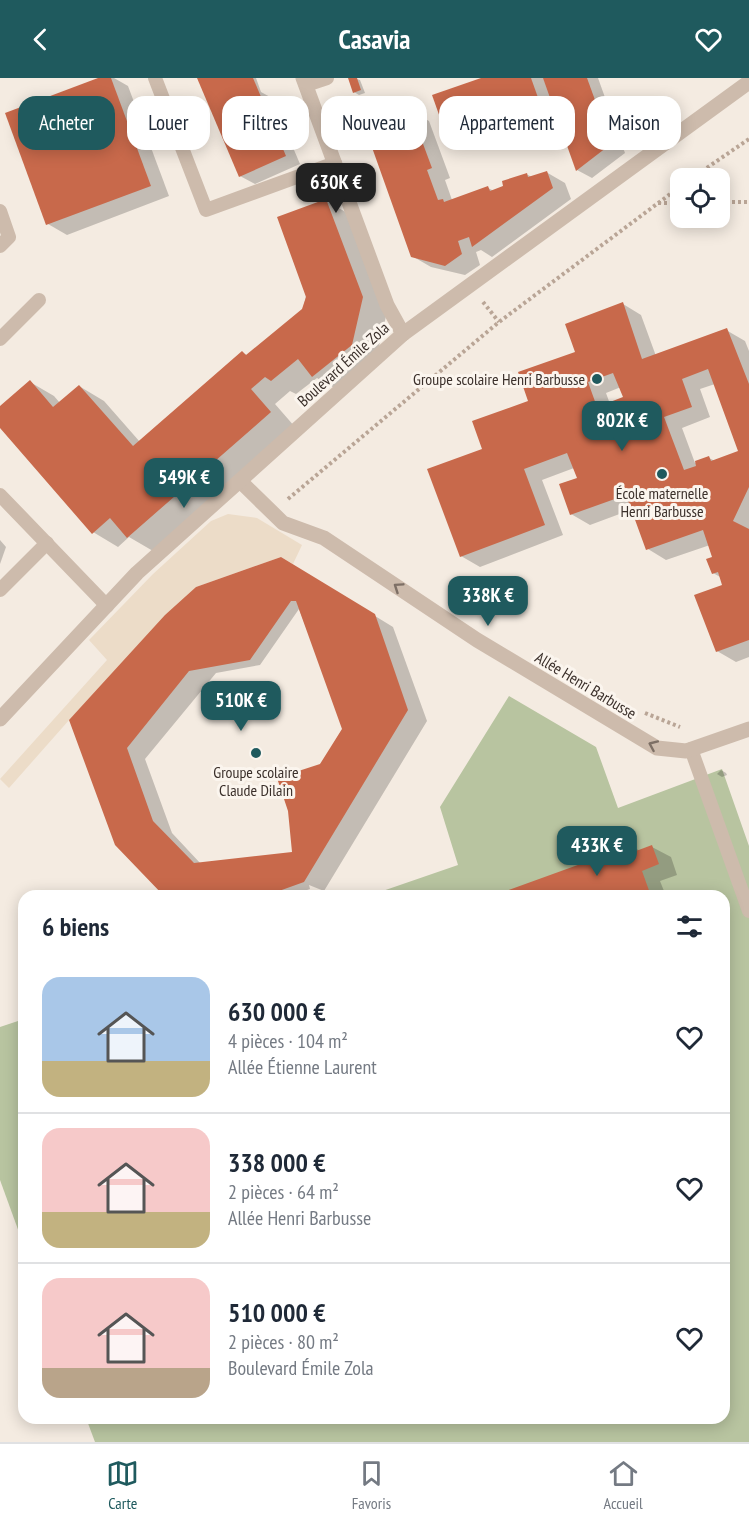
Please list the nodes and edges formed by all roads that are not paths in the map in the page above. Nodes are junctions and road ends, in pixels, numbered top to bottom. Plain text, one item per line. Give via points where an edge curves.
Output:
1 (155, 78) edge
2 (327, 78) edge
3 (305, 82) edge
4 (749, 82) edge
5 (334, 163) junction
6 (0, 211) edge
7 (0, 246) edge
8 (39, 300) dead end
9 (403, 334) junction
10 (0, 339) edge
11 (240, 481) junction
12 (0, 495) edge
13 (47, 543) junction
14 (0, 590) edge
15 (107, 606) junction
16 (0, 718) edge
17 (749, 729) edge
18 (691, 749) junction
19 (749, 911) edge

1 - 5 lane via 206,210
2 - 3 lane
3 - 5 street
4 - 9 street, Boulevard Émile Zola
5 - 9 street via 387,305
6 - 7 lane via 9,237
8 - 10 lane
9 - 11 street, Boulevard Émile Zola
11 - 15 street, Boulevard Émile Zola via 137,573
18 -> 11 street, Allée Henri Barbusse via 657,748 598,714 324,538 283,523
12 - 13 lane
13 - 14 lane
13 - 15 lane
15 - 16 street, Boulevard Émile Zola
17 - 18 street, Allée Henri Barbusse
18 - 19 lane

